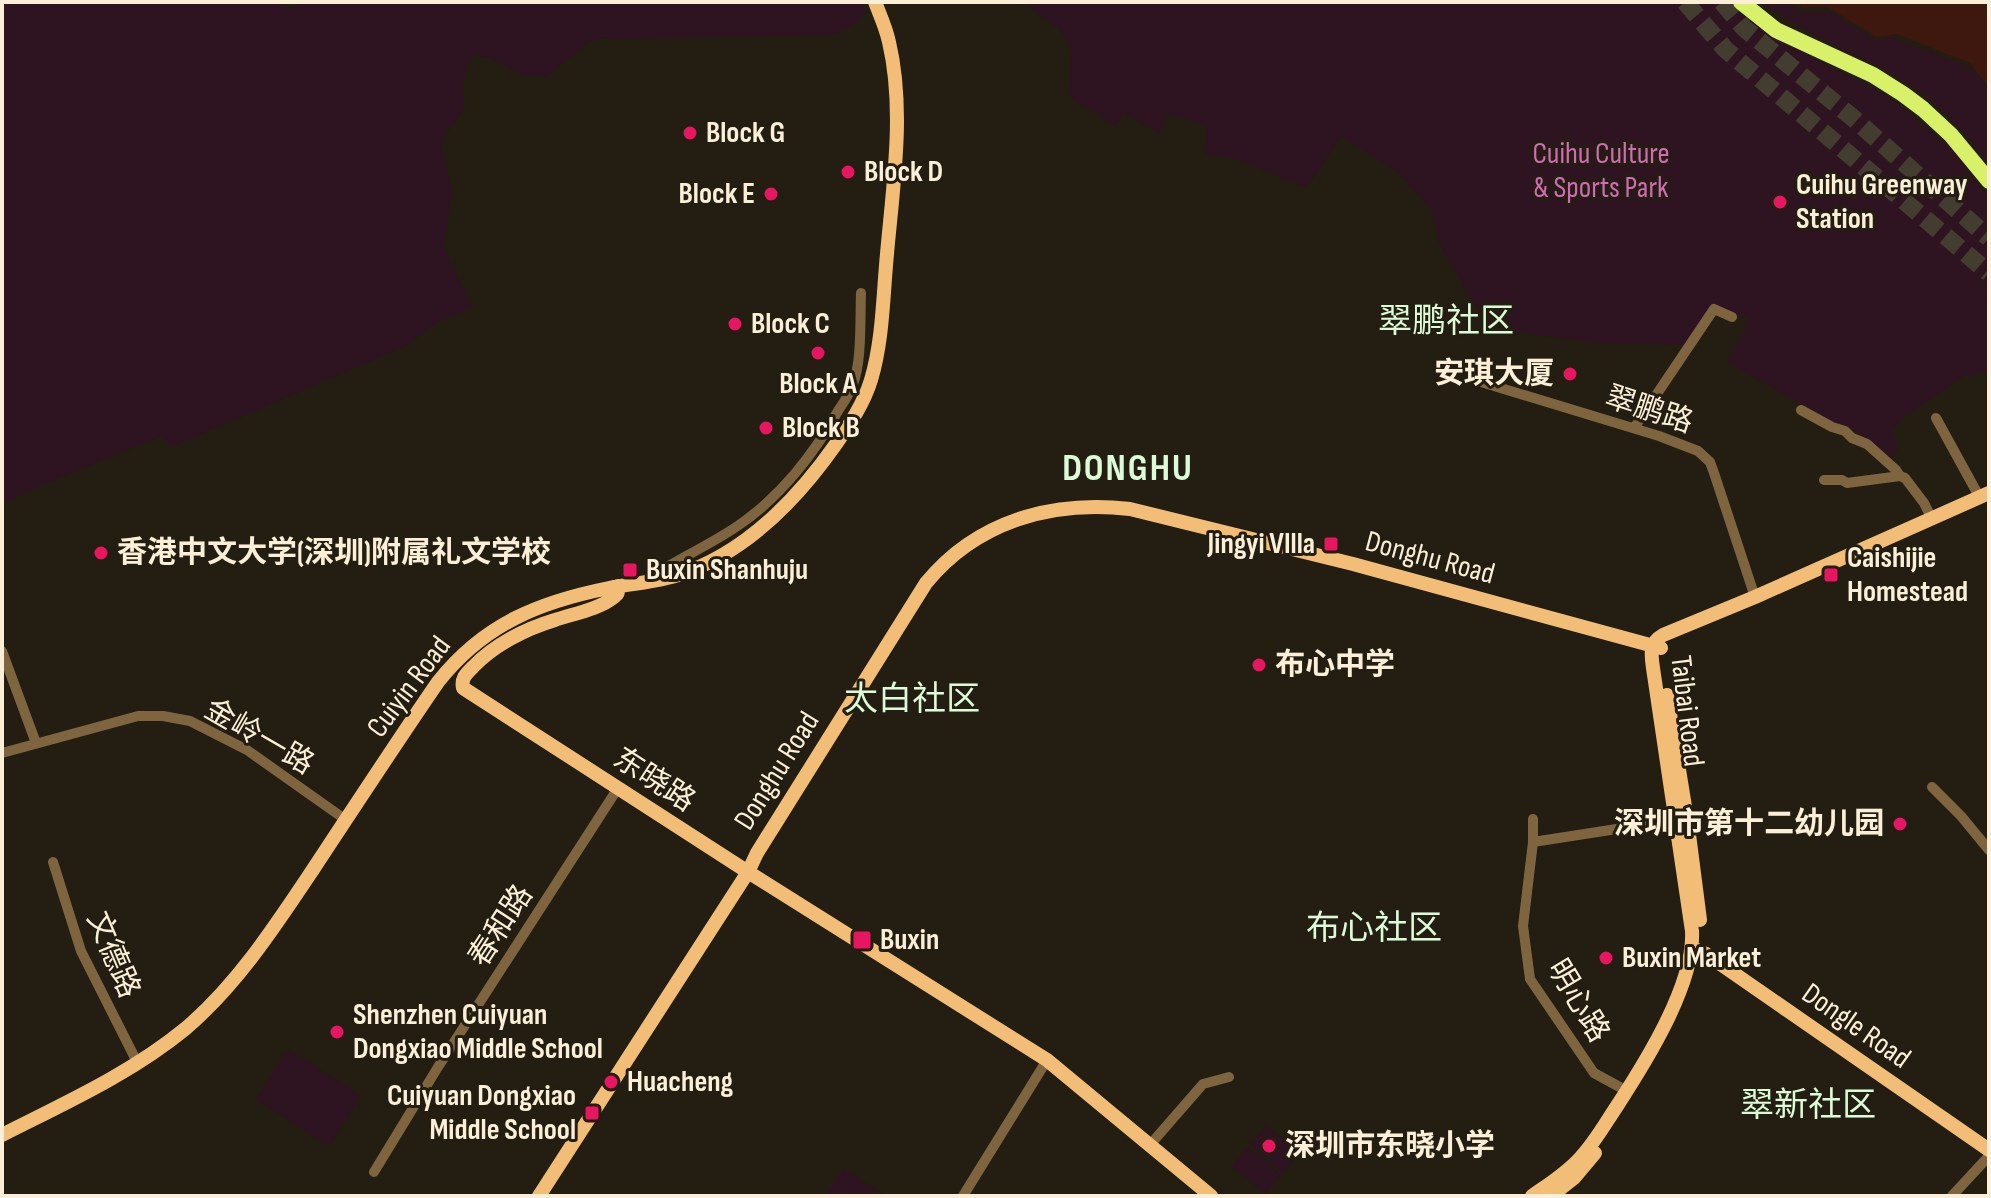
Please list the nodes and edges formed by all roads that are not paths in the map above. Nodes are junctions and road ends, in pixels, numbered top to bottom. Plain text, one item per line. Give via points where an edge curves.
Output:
1 (875, 2) edge
2 (1741, 2) edge
3 (1989, 181) edge
4 (861, 293) dead end
5 (1732, 317) dead end
6 (1481, 382) dead end
7 (1801, 410) dead end
8 (1936, 418) dead end
9 (1634, 428) junction
10 (1900, 476) junction
11 (1824, 480) dead end
12 (1985, 500) edge
13 (1934, 523) junction
14 (643, 583) junction
15 (618, 586) junction
16 (1755, 597) junction
17 (1657, 646) junction
18 (2, 651) edge
19 (36, 743) junction
20 (2, 753) edge
21 (1932, 787) dead end
22 (618, 788) junction
23 (1533, 819) dead end
24 (1681, 819) junction
25 (346, 820) junction
26 (1533, 842) junction
27 (1989, 850) edge
28 (53, 862) dead end
29 (748, 872) junction
30 (1696, 950) junction
31 (1047, 1060) junction
32 (138, 1064) junction
33 (1229, 1077) dead end
34 (1627, 1091) junction
35 (2, 1135) edge
36 (1149, 1146) junction
37 (1989, 1153) edge
38 (374, 1172) dead end
39 (539, 1196) edge
40 (963, 1196) edge
41 (1211, 1196) edge
42 (1532, 1196) edge
43 (1551, 1196) edge
44 (1952, 1196) edge

1 - 14 street, Cuiyin Road via 894,69 896,135 871,380 831,451 774,517 723,555
2 - 3 main road via 1776,30 1903,94 1951,135
4 - 14 street via 853,385 817,444 783,487 749,518
5 - 9 street via 1714,309
6 - 9 street, 翠鹏路
7 - 10 street via 1867,444
8 - 12 street
9 - 16 street, 翠鹏路 via 1698,451 1710,462
10 - 11 street via 1847,483
10 - 13 street
12 - 13 street, Taibai Road
13 - 16 street, Taibai Road
13 - 17 street, Taibai Road
14 - 15 street, Cuiyin Road
15 - 22 street, 东晓路 via 608,600 496,648 478,661 462,684
15 - 25 street, Cuiyin Road via 545,604 472,646 438,682
16 - 17 street, Taibai Road via 1663,635
17 - 24 street, Taibai Road via 1653,668
17 - 29 street, Donghu Road via 1130,509 1039,513 1012,520 971,543 926,583
18 - 19 street
19 - 20 street, 金岭一路
19 - 25 street, 金岭一路 via 138,716 190,721 247,750
21 - 27 street
22 - 29 street, 东晓路
22 - 38 street, 春和路
23 - 26 street, 明心路
24 - 26 street
24 - 30 street, Taibai Road via 1700,918 1702,940
25 - 32 street, Cuiyin Road via 241,970 186,1028
26 - 34 street, 明心路 via 1523,926 1530,979 1594,1073
28 - 32 street, 文德路 via 81,951
29 - 31 street, 东晓路
29 - 39 street, Donghu Road
30 - 34 street, Taibai Road via 1662,1031
30 - 37 street, Dongle Road
30 - 43 street, Taibai Road via 1694,975 1654,1064 1582,1170
31 - 36 street, 东晓路
31 - 40 street
32 - 35 street, Cuiyin Road
33 - 36 street via 1203,1084
34 - 42 street, Taibai Road via 1581,1157
36 - 41 street, 东晓路
37 - 44 street

